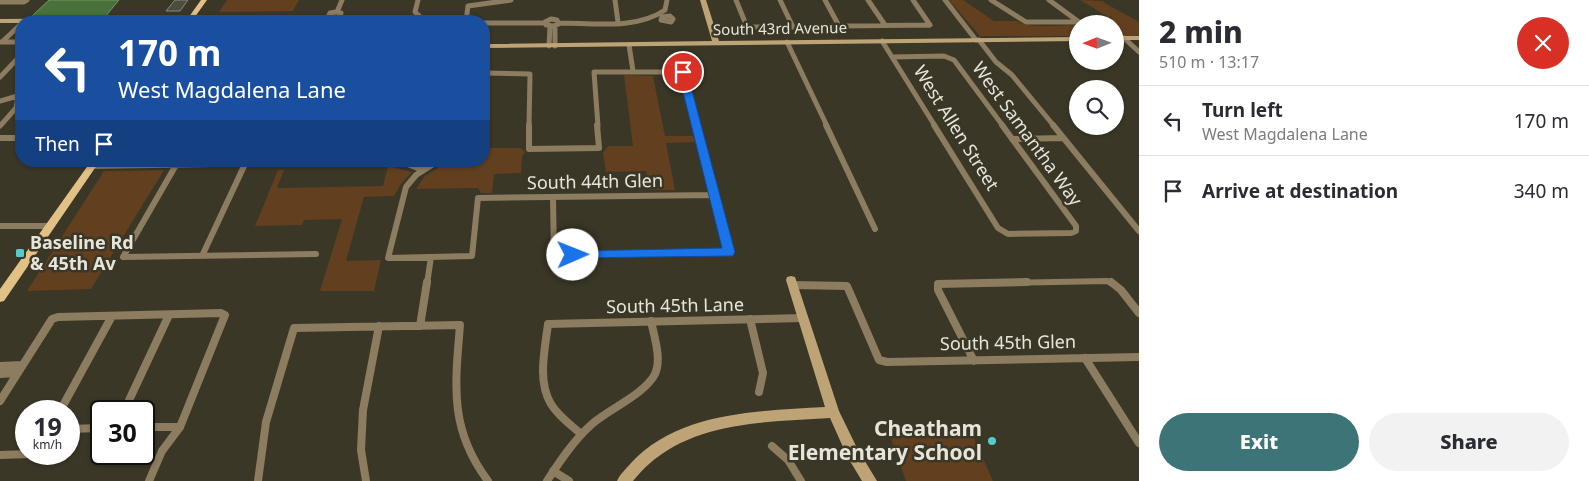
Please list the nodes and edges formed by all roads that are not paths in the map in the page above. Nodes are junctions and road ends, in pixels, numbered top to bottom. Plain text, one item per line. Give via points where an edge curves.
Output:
1 (204, 0) edge
2 (211, 0) edge
3 (342, 0) edge
4 (418, 0) edge
5 (511, 0) edge
6 (615, 0) edge
7 (667, 0) edge
8 (703, 0) edge
9 (736, 0) edge
10 (780, 0) edge
11 (825, 0) edge
12 (868, 0) edge
13 (913, 0) edge
14 (945, 0) edge
15 (991, 0) edge
16 (1049, 0) edge
17 (26, 1) edge
18 (0, 2) edge
19 (337, 12) dead end
20 (196, 15) edge
21 (198, 15) edge
22 (418, 15) edge
23 (467, 15) edge
24 (0, 21) edge
25 (15, 22) edge
26 (618, 22) junction
27 (490, 23) edge
28 (552, 24) junction
29 (884, 26) junction
30 (15, 29) edge
31 (1124, 38) joint
32 (1139, 38) edge
33 (1069, 39) edge
34 (977, 40) junction
35 (882, 41) junction
36 (1, 42) edge
37 (15, 42) edge
38 (787, 42) junction
39 (716, 43) junction
40 (629, 45) junction
41 (490, 46) edge
42 (552, 46) junction
43 (1139, 52) edge
44 (892, 57) junction
45 (15, 61) edge
46 (633, 71) junction
47 (490, 73) edge
48 (0, 77) edge
49 (15, 97) edge
50 (0, 101) edge
51 (15, 109) edge
52 (0, 126) edge
53 (0, 138) edge
54 (15, 138) edge
55 (1063, 138) junction
56 (1012, 139) junction
57 (91, 167) edge
58 (175, 167) edge
59 (244, 167) edge
60 (415, 167) edge
61 (428, 167) edge
62 (423, 170) junction
63 (714, 195) junction
64 (553, 198) junction
65 (0, 226) edge
66 (50, 226) junction
67 (875, 229) dead end
68 (1076, 231) joint
69 (1139, 231) edge
70 (316, 254) dead end
71 (202, 256) junction
72 (431, 257) junction
73 (792, 283) joint
74 (0, 298) edge
75 (1139, 313) edge
76 (170, 315) junction
77 (112, 316) junction
78 (803, 318) junction
79 (750, 319) junction
80 (651, 321) junction
81 (379, 326) junction
82 (420, 326) junction
83 (1139, 357) edge
84 (1085, 358) junction
85 (974, 360) junction
86 (0, 366) edge
87 (22, 366) junction
88 (17, 373) junction
89 (0, 374) edge
90 (759, 392) dead end
91 (66, 400) edge
92 (129, 400) edge
93 (0, 401) edge
94 (833, 412) junction
95 (155, 427) edge
96 (180, 427) junction
97 (581, 434) junction
98 (1139, 443) edge
99 (772, 446) dead end
100 (15, 455) edge
101 (0, 456) edge
102 (553, 472) junction
103 (149, 481) edge
104 (258, 481) edge
105 (366, 481) edge
106 (488, 481) edge
107 (547, 481) edge
108 (569, 481) edge
109 (624, 481) edge
110 (801, 481) edge
111 (870, 481) edge

1 - 20 main road
2 - 21 main road
3 - 19 street
4 - 22 street via 415,12
5 - 23 street via 468,6
6 - 26 street
7 - 26 street via 667,10 661,16
8 - 39 street
9 - 10 street via 747,27 793,27
11 - 29 street via 839,26
12 - 29 street
13 - 29 street via 930,25
14 - 34 street via 969,35
15 - 16 street via 1026,22 1079,22
17 - 18 street
24 - 25 street
26 - 28 street
27 - 28 street
28 - 42 street
30 - 36 street
31 - 32 street
31 - 43 street
33 - 34 street, South 43rd Avenue
34 - 35 street, South 43rd Avenue
34 - 55 street via 1012,75
35 - 38 street, South 43rd Avenue
35 - 44 street, West Allen Street
36 - 37 street
38 - 39 street, South 43rd Avenue
38 - 67 street
39 - 40 street, South 43rd Avenue
40 - 42 street, South 43rd Avenue
40 - 46 street
41 - 42 street, South 43rd Avenue
44 - 56 street, West Samantha Way via 949,57 954,60
44 - 68 street, West Allen Street via 1002,232
45 - 48 street
46 - 47 street via 592,74 599,148 529,148 529,74
46 - 63 street via 683,72
49 - 50 street
51 - 52 street
53 - 54 street
55 - 56 street
55 - 69 street
56 - 68 street, West Samantha Way via 1076,226
57 - 66 main road
58 - 71 street via 123,257
59 - 71 street
60 - 62 street
61 - 62 street
62 - 72 street via 406,187 388,258
63 - 64 street, South 44th Glen
63 - 64 street via 729,252 554,256
64 - 72 street, South 44th Glen via 478,198 472,256
65 - 66 street
66 - 74 main road
70 - 71 street
72 - 82 street
73 - 78 street
73 - 85 street, South 45th Glen via 848,286 878,360
75 - 85 street via 1115,283 1107,281 938,284 938,290
76 - 77 street
76 - 92 street
76 - 96 street via 225,315
77 - 87 street via 52,319
77 - 91 street
78 - 79 street, South 45th Lane
78 - 94 street
79 - 80 street, South 45th Lane
79 - 90 street via 762,373
80 - 97 street via 656,374 648,384 606,412
80 - 97 street, South 45th Lane via 548,324 546,391 551,404
81 - 82 street
81 - 104 street via 294,328 265,422
81 - 105 street via 363,410 361,450
82 - 106 street via 460,325 455,403 458,423 478,471
83 - 84 street, South 45th Glen
84 - 85 street, South 45th Glen
84 - 98 street
86 - 87 street
87 - 88 street
88 - 89 street
88 - 93 street
94 - 109 street via 737,420 687,432 648,456
94 - 111 street
95 - 96 street
96 - 103 street via 162,451
97 - 102 street
99 - 110 street via 788,460
100 - 101 street
102 - 107 street
102 - 108 street

